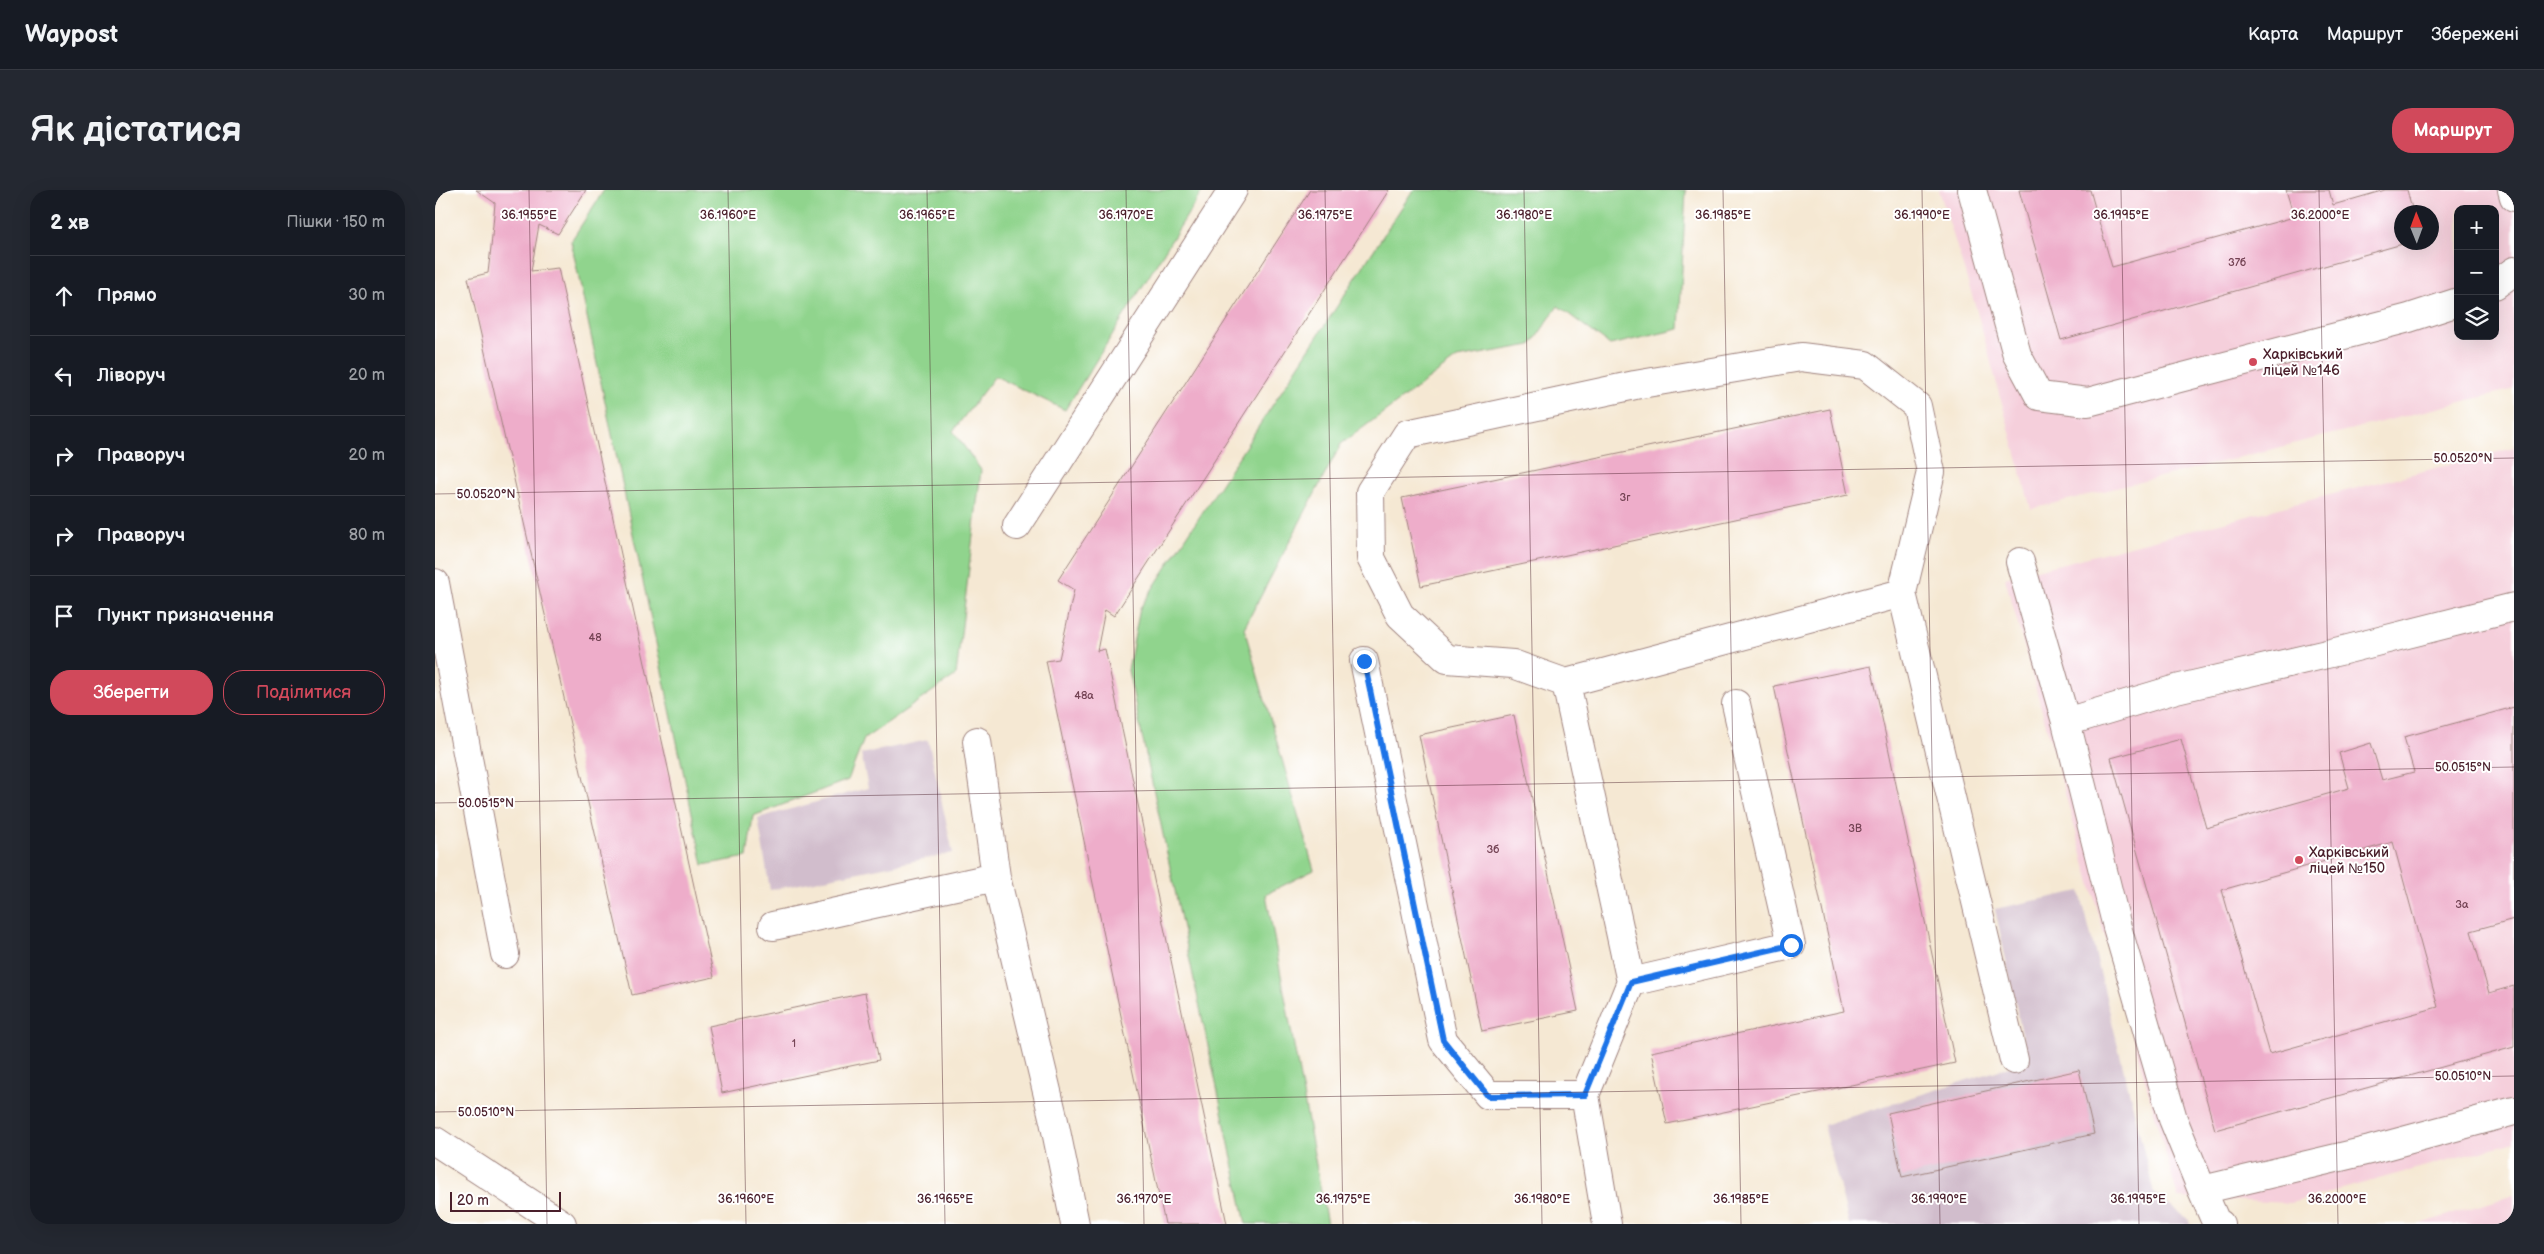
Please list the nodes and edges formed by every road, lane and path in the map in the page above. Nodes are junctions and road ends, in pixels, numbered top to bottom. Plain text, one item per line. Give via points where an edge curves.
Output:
1 (1233, 190) edge
2 (1973, 190) edge
3 (2512, 190) edge
4 (2514, 197) edge
5 (2514, 272) edge
6 (2499, 282) edge
7 (2454, 303) edge
8 (1017, 526) dead end
9 (2021, 562) dead end
10 (435, 583) edge
11 (1902, 593) junction
12 (2514, 607) edge
13 (1364, 661) dead end
14 (1566, 683) junction
15 (1736, 704) dead end
16 (2066, 722) junction
17 (977, 741) dead end
18 (996, 877) junction
19 (773, 926) dead end
20 (505, 954) dead end
21 (1631, 982) junction
22 (2014, 1060) dead end
23 (1585, 1095) junction
24 (2514, 1111) edge
25 (435, 1141) edge
26 (2202, 1190) junction
27 (562, 1224) edge
28 (1075, 1224) edge
29 (1607, 1224) edge
30 (2220, 1224) edge

1 - 8 street
2 - 7 street via 2017,355 2039,396 2088,402
3 - 4 street
5 - 6 street
9 - 16 street
10 - 20 street
11 - 14 street
11 - 14 street via 1931,472 1917,406 1865,365 1801,357 1635,385 1407,434 1370,492 1371,558 1400,615 1447,659 1513,664
11 - 22 street
12 - 16 street via 2176,689
13 - 23 street via 1443,1040 1488,1096
14 - 21 street
15 - 21 street via 1791,945
16 - 26 street via 2119,936 2173,1119
17 - 18 street
18 - 19 street
18 - 28 street
21 - 23 street
23 - 29 street
24 - 26 street
25 - 27 street
26 - 30 street via 2216,1222

